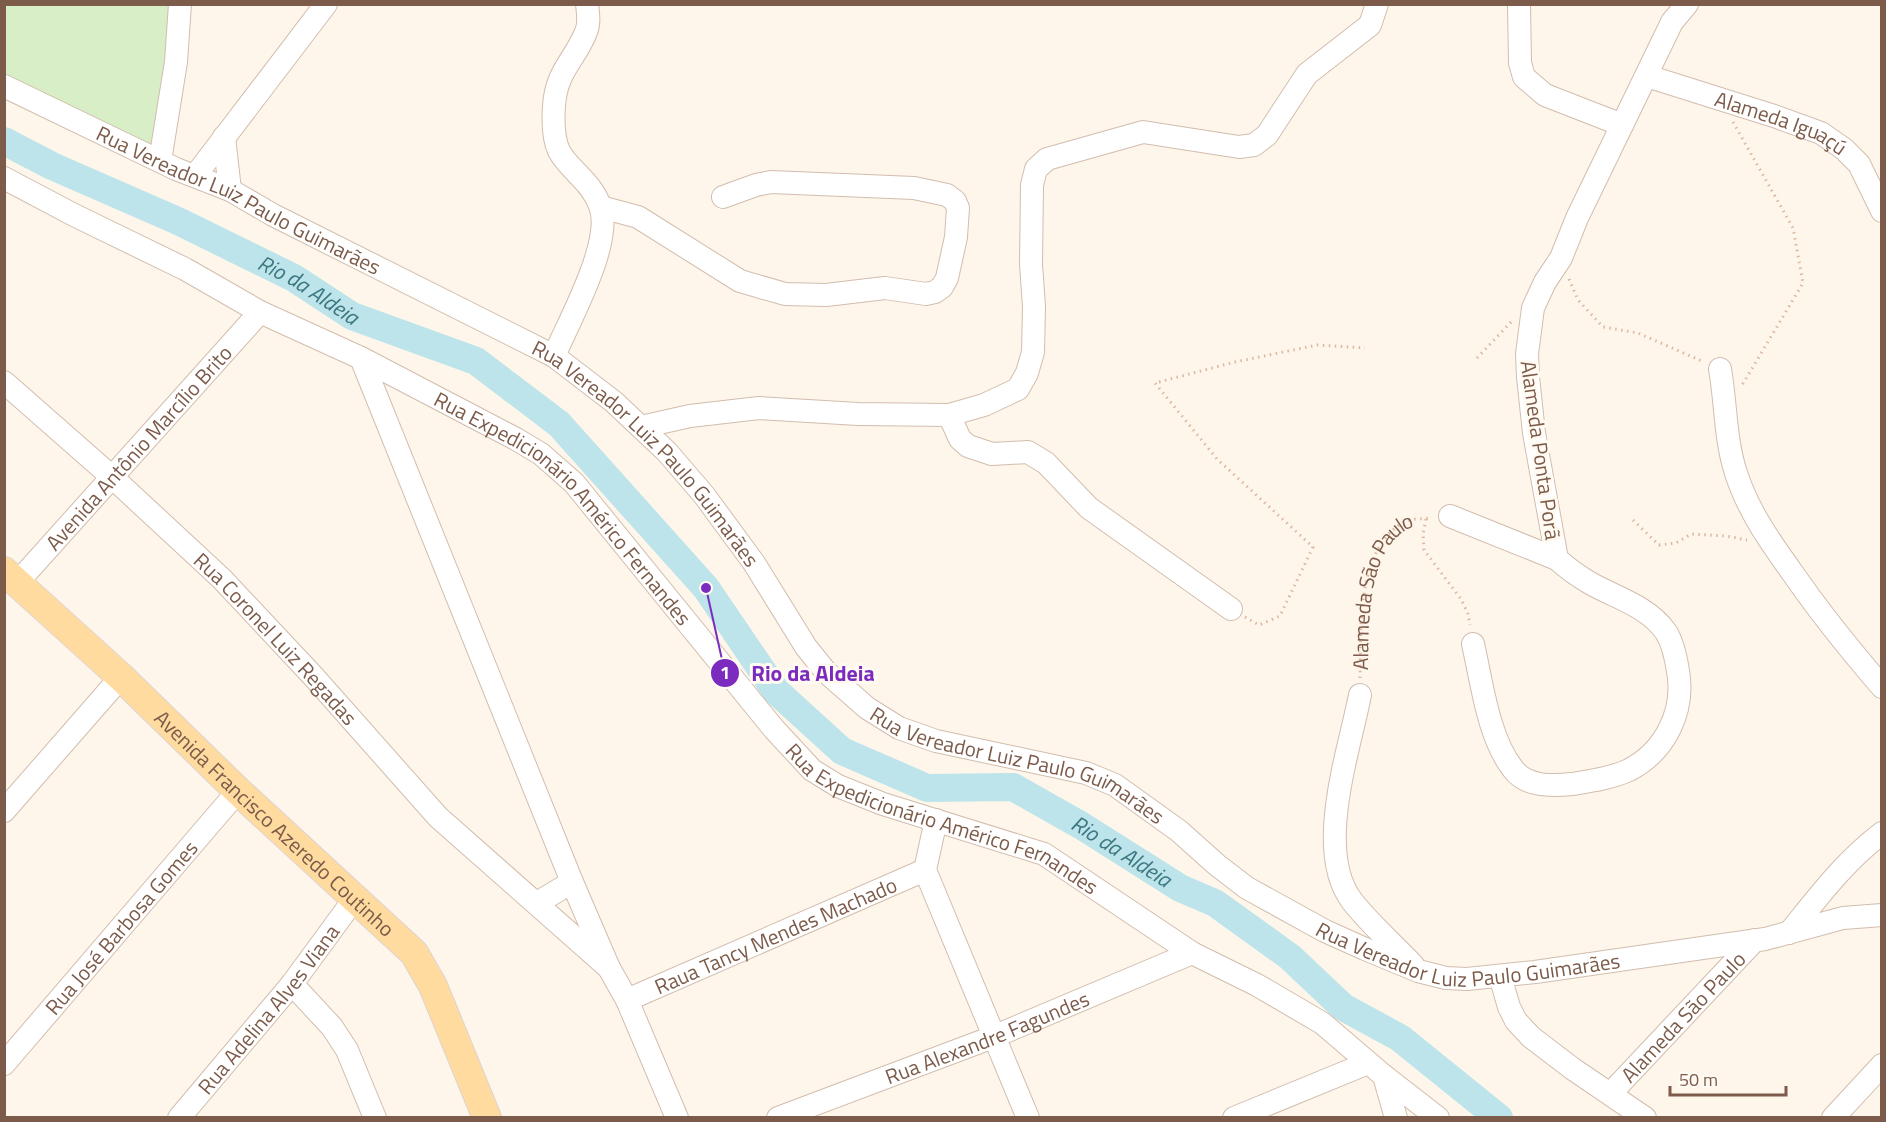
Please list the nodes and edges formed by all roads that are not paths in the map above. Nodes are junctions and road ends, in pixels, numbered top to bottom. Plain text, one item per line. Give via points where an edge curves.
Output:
1 (180, 4) edge
2 (326, 4) edge
3 (587, 4) edge
4 (1377, 4) edge
5 (1519, 4) edge
6 (1687, 4) edge
7 (1647, 76) junction
8 (4, 86) edge
9 (1622, 125) junction
10 (224, 137) junction
11 (160, 161) junction
12 (1859, 164) junction
13 (1881, 174) edge
14 (195, 176) junction
15 (4, 178) edge
16 (230, 190) junction
17 (723, 196) dead end
18 (601, 207) junction
19 (1881, 211) edge
20 (260, 312) junction
21 (554, 356) junction
22 (361, 358) junction
23 (1720, 369) road end
24 (4, 382) edge
25 (950, 415) junction
26 (641, 427) junction
27 (112, 477) junction
28 (1450, 516) road end
29 (1557, 559) junction
30 (10, 577) edge
31 (1231, 609) road end
32 (1473, 644) road end
33 (121, 677) junction
34 (1881, 687) edge
35 (1360, 695) road end
36 (238, 791) junction
37 (4, 811) edge
38 (936, 820) junction
39 (1881, 833) edge
40 (925, 870) junction
41 (572, 882) junction
42 (355, 898) junction
43 (537, 903) junction
44 (1881, 915) edge
45 (1789, 933) junction
46 (1755, 940) junction
47 (1192, 952) junction
48 (609, 968) junction
49 (1418, 970) junction
50 (1500, 975) junction
51 (292, 984) junction
52 (627, 1000) junction
53 (993, 1037) junction
54 (4, 1064) edge
55 (1376, 1070) junction
56 (1879, 1073) edge
57 (1611, 1094) junction
58 (188, 1113) edge
59 (375, 1118) edge
60 (487, 1118) edge
61 (677, 1118) edge
62 (778, 1118) edge
63 (1028, 1118) edge
64 (1234, 1118) edge
65 (1396, 1118) edge
66 (1438, 1118) edge
67 (1645, 1118) edge
68 (1833, 1118) edge

1 - 11 street via 176,62
2 - 10 street
3 - 18 street via 586,32 558,82 554,128 559,151 584,179
4 - 25 street via 1370,25 1307,74 1267,135 1254,145 1239,147 1143,132 1047,159 1036,169 1030,264 1033,351 1027,373 1018,389
5 - 9 street via 1520,63 1524,77 1545,95
6 - 7 street, Alameda Ponta Porã via 1672,21
7 - 9 street, Alameda Ponta Porã
7 - 12 street, Alameda Iguaçú via 1821,133
8 - 11 street, Rua Vereador Luiz Paulo Guimarães
9 - 29 street, Alameda Ponta Porã via 1561,258 1533,308 1528,377
10 - 14 street
10 - 16 street
11 - 14 street, Rua Vereador Luiz Paulo Guimarães
12 - 13 street
12 - 19 street, Alameda Iguaçú
14 - 16 street, Rua Vereador Luiz Paulo Guimarães
15 - 20 street, Rua Expedicionário Américo Fernandes via 185,269
16 - 21 street, Rua Vereador Luiz Paulo Guimarães
17 - 18 street via 771,182 914,188 947,195 958,208 947,278 942,287 926,294 885,288 826,295 785,294 740,281 638,217
18 - 21 street via 602,233 597,258
20 - 22 street, Rua Expedicionário Américo Fernandes
20 - 27 street, Avenida Antônio Marcílio Brito
21 - 26 street, Rua Vereador Luiz Paulo Guimarães
22 - 38 street, Rua Expedicionário Américo Fernandes via 549,460 574,483 736,684 807,765 838,786
22 - 41 street, Rua Coronel Luiz Regadas
23 - 34 street via 1734,469 1752,513 1807,594
24 - 27 street, Rua Coronel Luiz Regadas
25 - 26 street via 759,408 690,416
25 - 31 street via 960,439 968,446 992,454 1028,452 1046,463 1089,508
26 - 49 street, Rua Vereador Luiz Paulo Guimarães via 704,495 826,672 867,708 900,728 936,741 1086,773 1115,785 1179,831 1247,888 1325,931
27 - 30 street, Avenida Antônio Marcílio Brito
27 - 43 street, Rua Coronel Luiz Regadas via 222,579 438,817
28 - 29 street, Alameda São Paulo
29 - 32 street, Alameda Ponta Porã via 1591,584 1650,614 1667,633 1680,693 1676,714 1659,746 1642,762 1609,777 1557,786 1525,779 1514,771 1502,751
30 - 33 main road, Avenida Francisco Azeredo Coutinho
33 - 36 main road, Avenida Francisco Azeredo Coutinho
33 - 37 street
35 - 49 street, Alameda São Paulo via 1336,819 1336,858 1341,883 1352,902
36 - 42 main road, Avenida Francisco Azeredo Coutinho
36 - 54 street, Rua José Barbosa Gomes
38 - 40 street
38 - 47 street, Rua Expedicionário Américo Fernandes via 1044,854
39 - 45 street via 1839,870
40 - 52 street, Raua Tancy Mendes Machado
40 - 53 street
41 - 43 street
41 - 48 street, Rua Coronel Luiz Regadas
42 - 51 street, Rua Adelina Alves Viana
42 - 60 main road, Avenida Francisco Azeredo Coutinho via 414,953 425,970
43 - 48 street, Rua Coronel Luiz Regadas
44 - 45 street, Rua Vereador Luiz Paulo Guimarães via 1843,918
45 - 46 street, Rua Vereador Luiz Paulo Guimarães
46 - 50 street, Rua Vereador Luiz Paulo Guimarães
46 - 57 street, Alameda São Paulo
47 - 53 street, Rua Alexandre Fagundes
47 - 55 street, Rua Expedicionário Américo Fernandes via 1322,1023
48 - 52 street, Rua Coronel Luiz Regadas
49 - 50 street, Rua Vereador Luiz Paulo Guimarães via 1446,978
50 - 57 street via 1516,1021 1572,1069
51 - 58 street, Rua Adelina Alves Viana
51 - 59 street via 332,1027 347,1050
52 - 61 street, Rua Coronel Luiz Regadas
53 - 62 street, Rua Alexandre Fagundes
53 - 63 street
55 - 64 street
55 - 65 street
55 - 66 street, Rua Expedicionário Américo Fernandes
56 - 68 street
57 - 67 street

